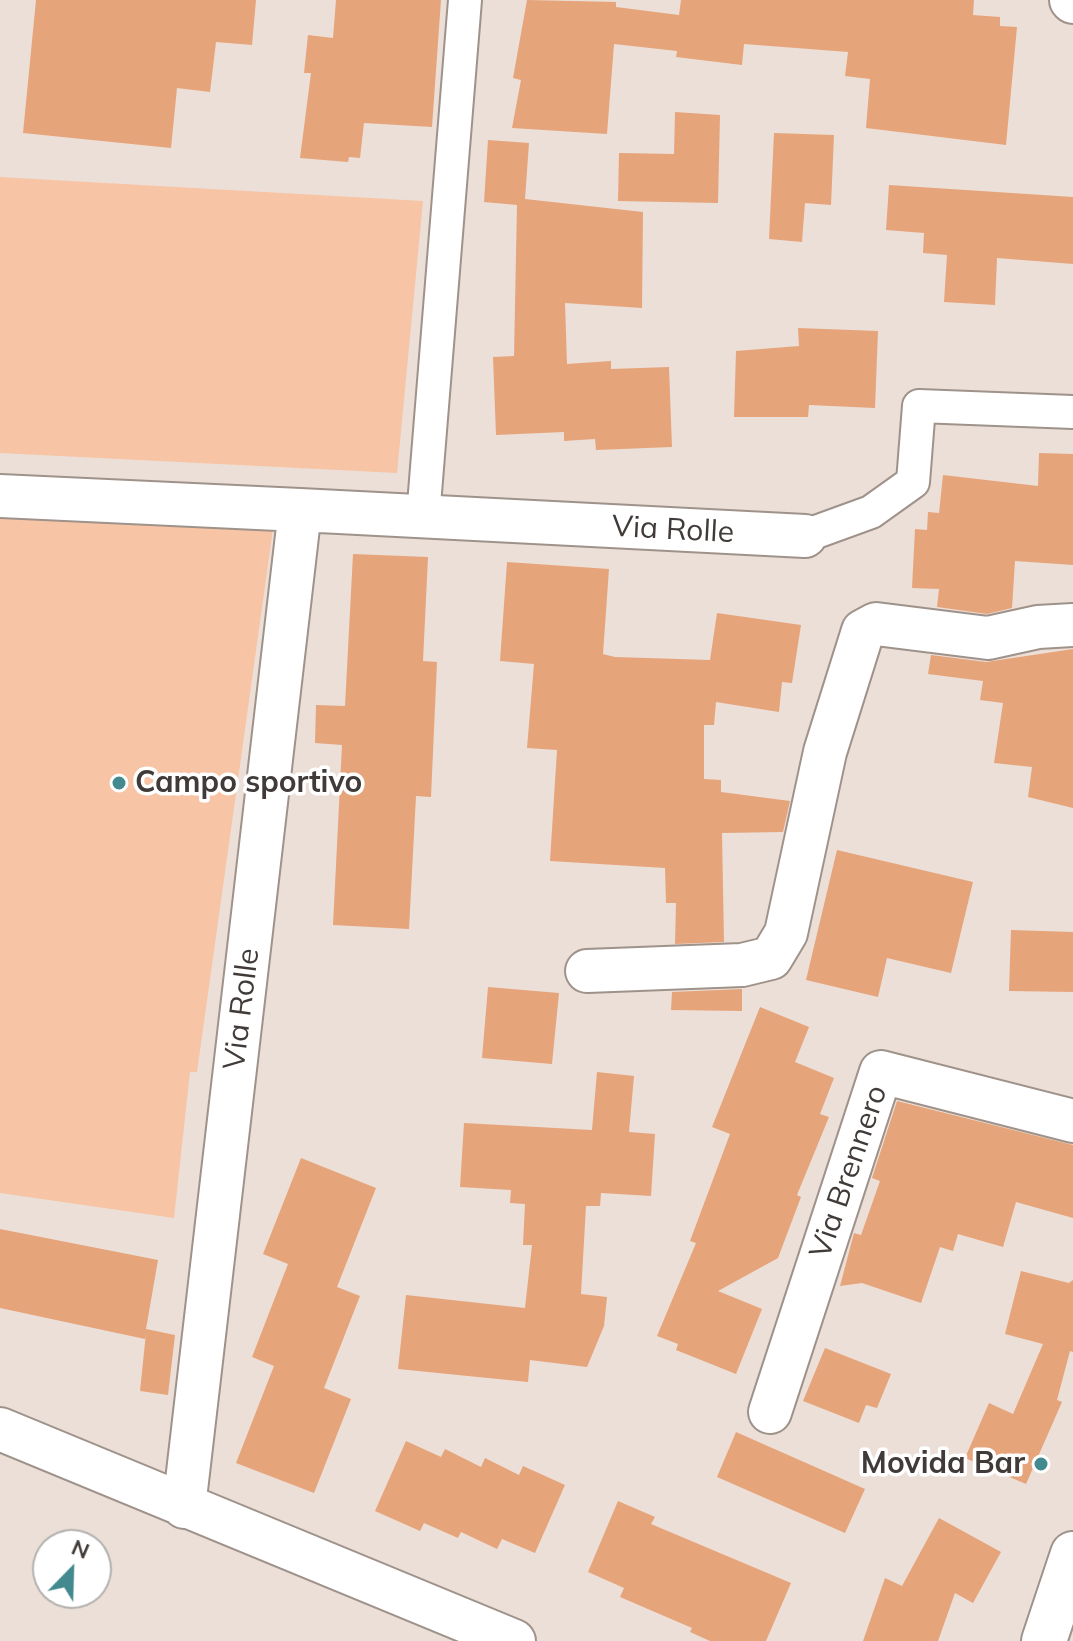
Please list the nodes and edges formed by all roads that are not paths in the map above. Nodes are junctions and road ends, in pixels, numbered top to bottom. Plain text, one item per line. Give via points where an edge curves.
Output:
1 (465, 0) edge
2 (1073, 412) edge
3 (0, 496) edge
4 (300, 510) junction
5 (423, 517) junction
6 (805, 536) joint
7 (1073, 625) edge
8 (587, 971) dead end
9 (1073, 1121) edge
10 (770, 1412) dead end
11 (0, 1429) edge
12 (184, 1507) junction
13 (1073, 1554) edge
14 (514, 1641) edge
15 (1044, 1641) edge

1 - 5 street
2 - 6 street via 919,406 913,482 871,512
3 - 4 street, Via Rolle
4 - 5 street, Via Rolle
4 - 12 street, Via Rolle
5 - 6 street, Via Rolle
7 - 8 street via 988,638 876,624 863,631 825,752 786,933 771,958 742,965
9 - 10 street, Via Brennero via 881,1072
11 - 12 street
12 - 14 street
13 - 15 main road

